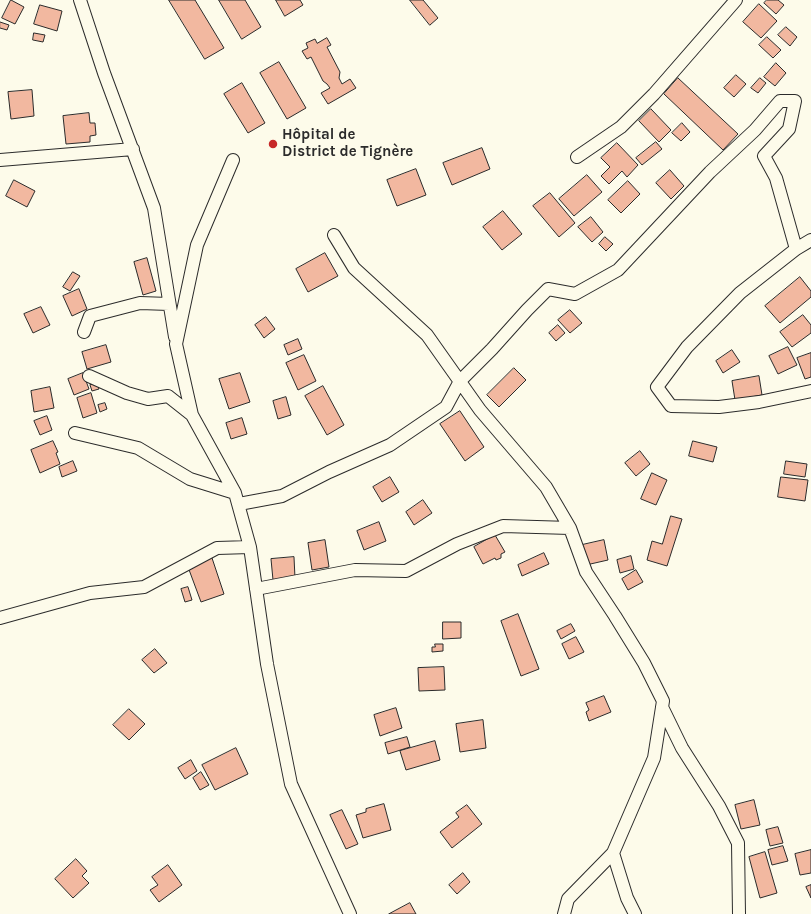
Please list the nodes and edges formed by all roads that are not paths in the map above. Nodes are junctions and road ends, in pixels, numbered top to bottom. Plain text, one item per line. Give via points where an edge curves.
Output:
1 (80, 0) edge
2 (736, 0) edge
3 (132, 150) junction
4 (577, 157) dead end
5 (0, 160) edge
6 (233, 160) dead end
7 (334, 235) dead end
8 (811, 240) edge
9 (796, 249) junction
10 (170, 304) junction
11 (84, 332) dead end
12 (176, 344) junction
13 (89, 376) dead end
14 (460, 382) junction
15 (811, 391) edge
16 (192, 415) junction
17 (75, 433) dead end
18 (237, 498) junction
19 (570, 528) junction
20 (250, 546) junction
21 (256, 589) junction
22 (0, 618) edge
23 (662, 707) junction
24 (613, 852) junction
25 (350, 914) edge
26 (564, 914) edge
27 (635, 914) edge
28 (739, 914) edge

1 - 3 street
2 - 4 street via 654,94 621,127
3 - 5 street
3 - 10 street via 154,208
6 - 12 street via 197,245
7 - 14 street via 354,268 427,336
8 - 9 street
9 - 14 street via 776,178 764,156 789,129 796,101 780,101 755,130 710,172 618,270 575,294 548,289
9 - 15 street via 740,293 687,347 657,387 672,406 719,407
10 - 11 street via 140,303 90,316
10 - 12 street
12 - 16 street
13 - 16 street via 127,393 148,399 168,396
14 - 18 street via 446,407 390,445 282,496
14 - 19 street via 480,410 546,487
16 - 18 street
17 - 18 street via 138,448 190,479
18 - 20 street
19 - 21 street via 503,526 457,544 406,570 355,570
19 - 23 street via 586,572 644,663 663,701
20 - 21 street
20 - 22 street via 217,548 144,587 90,593
21 - 25 street via 267,664 291,784
23 - 24 street via 654,758
23 - 28 street via 682,748 719,806 738,843
24 - 26 street via 568,899
24 - 27 street via 627,898

